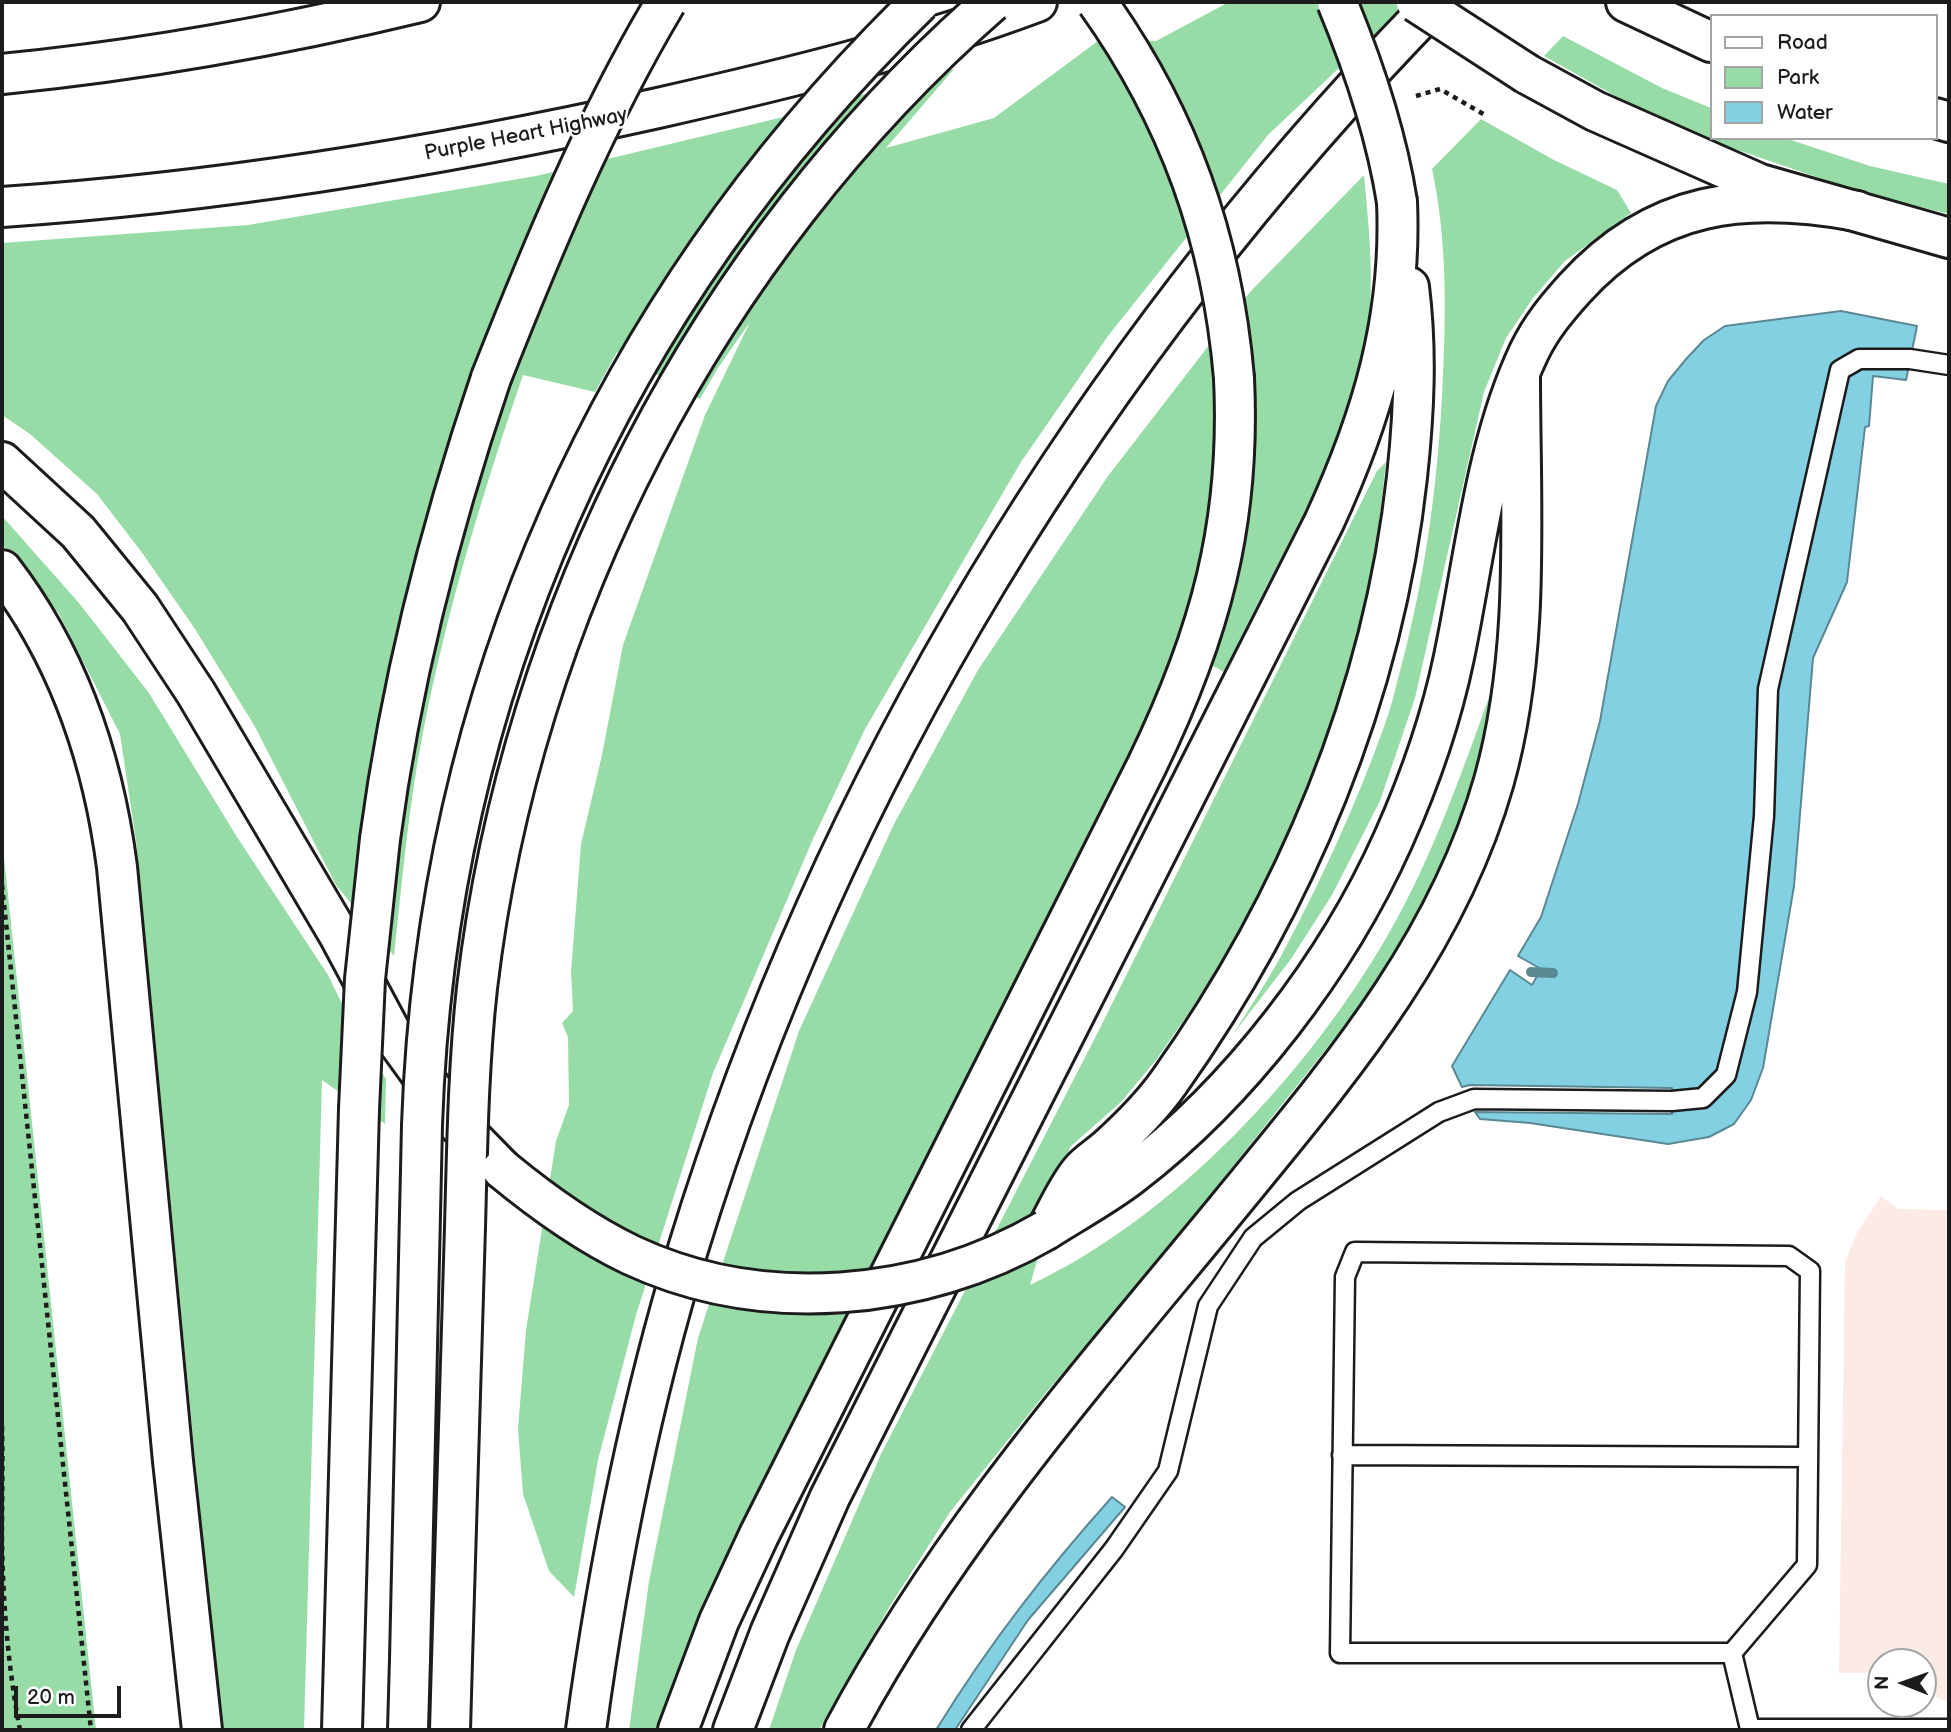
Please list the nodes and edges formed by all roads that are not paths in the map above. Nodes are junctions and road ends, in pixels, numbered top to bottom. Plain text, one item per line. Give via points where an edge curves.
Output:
1 (420, 2) edge
2 (666, 2) edge
3 (919, 2) edge
4 (992, 2) edge
5 (1037, 2) edge
6 (1097, 2) edge
7 (1337, 2) edge
8 (1416, 2) edge
9 (1436, 2) edge
10 (1447, 2) edge
11 (1626, 2) edge
12 (1710, 42) edge
13 (2, 74) edge
14 (1527, 74) junction
15 (1397, 202) junction
16 (2, 207) edge
17 (1857, 211) junction
18 (1949, 238) edge
19 (1949, 365) edge
20 (1520, 375) junction
21 (2, 462) edge
22 (2, 570) edge
23 (1046, 1230) junction
24 (1342, 1455) junction
25 (1808, 1457) junction
26 (1732, 1653) junction
27 (1897, 1729) edge
28 (1949, 1729) edge
29 (202, 1730) edge
30 (342, 1730) edge
31 (408, 1730) edge
32 (450, 1730) edge
33 (586, 1730) edge
34 (678, 1730) edge
35 (733, 1730) edge
36 (844, 1730) edge
37 (971, 1730) edge

1 - 13 main road via 258,37
2 - 30 main road, bridge via 562,204 491,378 450,505 398,724 364,989
3 - 31 main road, bridge via 786,146 714,240 668,311 582,465 500,665 450,871 426,1045
4 - 32 main road, bridge via 849,145 743,284 688,369 619,498 548,676 503,843 477,988 469,1105
5 - 16 main road, Purple Heart Highway via 777,80 470,148 274,180
6 - 34 main road, bridge via 1152,89 1178,141 1199,197 1224,295 1236,433 1229,519 1210,605 1181,692 1141,777 759,1535 719,1620
7 - 15 main road, bridge via 1377,107
8 - 14 main road, bridge
9 - 33 main road via 1239,223 1120,378 976,596 853,826 769,1017 687,1251 628,1490
10 - 14 main road, bridge
11 - 12 main road
14 - 17 main road via 1595,111 1716,166 1760,184
15 - 23 main road via 1414,334 1412,430 1391,585 1357,712 1295,869 1227,995 1168,1083 1124,1133 1081,1171
15 - 35 main road via 1397,276 1389,330 1368,415 1345,478 830,1497
17 - 18 main road
17 - 20 main road via 1811,203 1739,202 1690,212 1653,228 1609,254 1551,314
19 - 37 lane via 1859,359 1840,370 1768,689 1764,816 1746,992 1726,1075 1703,1098 1474,1099 1457,1103 1298,1201 1253,1238 1208,1306 1168,1471 1114,1549
20 - 23 main road via 1493,459 1437,721 1404,815 1362,901 1290,1011 1203,1110 1131,1175
20 - 36 main road via 1522,571 1514,689 1482,822 1438,920 1405,978 1350,1057 973,1523 908,1620
21 - 23 main road, bridge via 78,532 140,608 339,935 392,1034 455,1121 502,1169 559,1214 630,1254 696,1279 790,1293 843,1292 916,1280 990,1259
22 - 29 main road via 68,680 88,730 110,814
24 - 25 lane
24 - 25 lane via 1345,1277 1355,1252 1789,1256 1810,1272
24 - 26 lane via 1340,1653
25 - 26 lane via 1807,1565
26 - 27 lane via 1750,1729
27 - 28 lane

